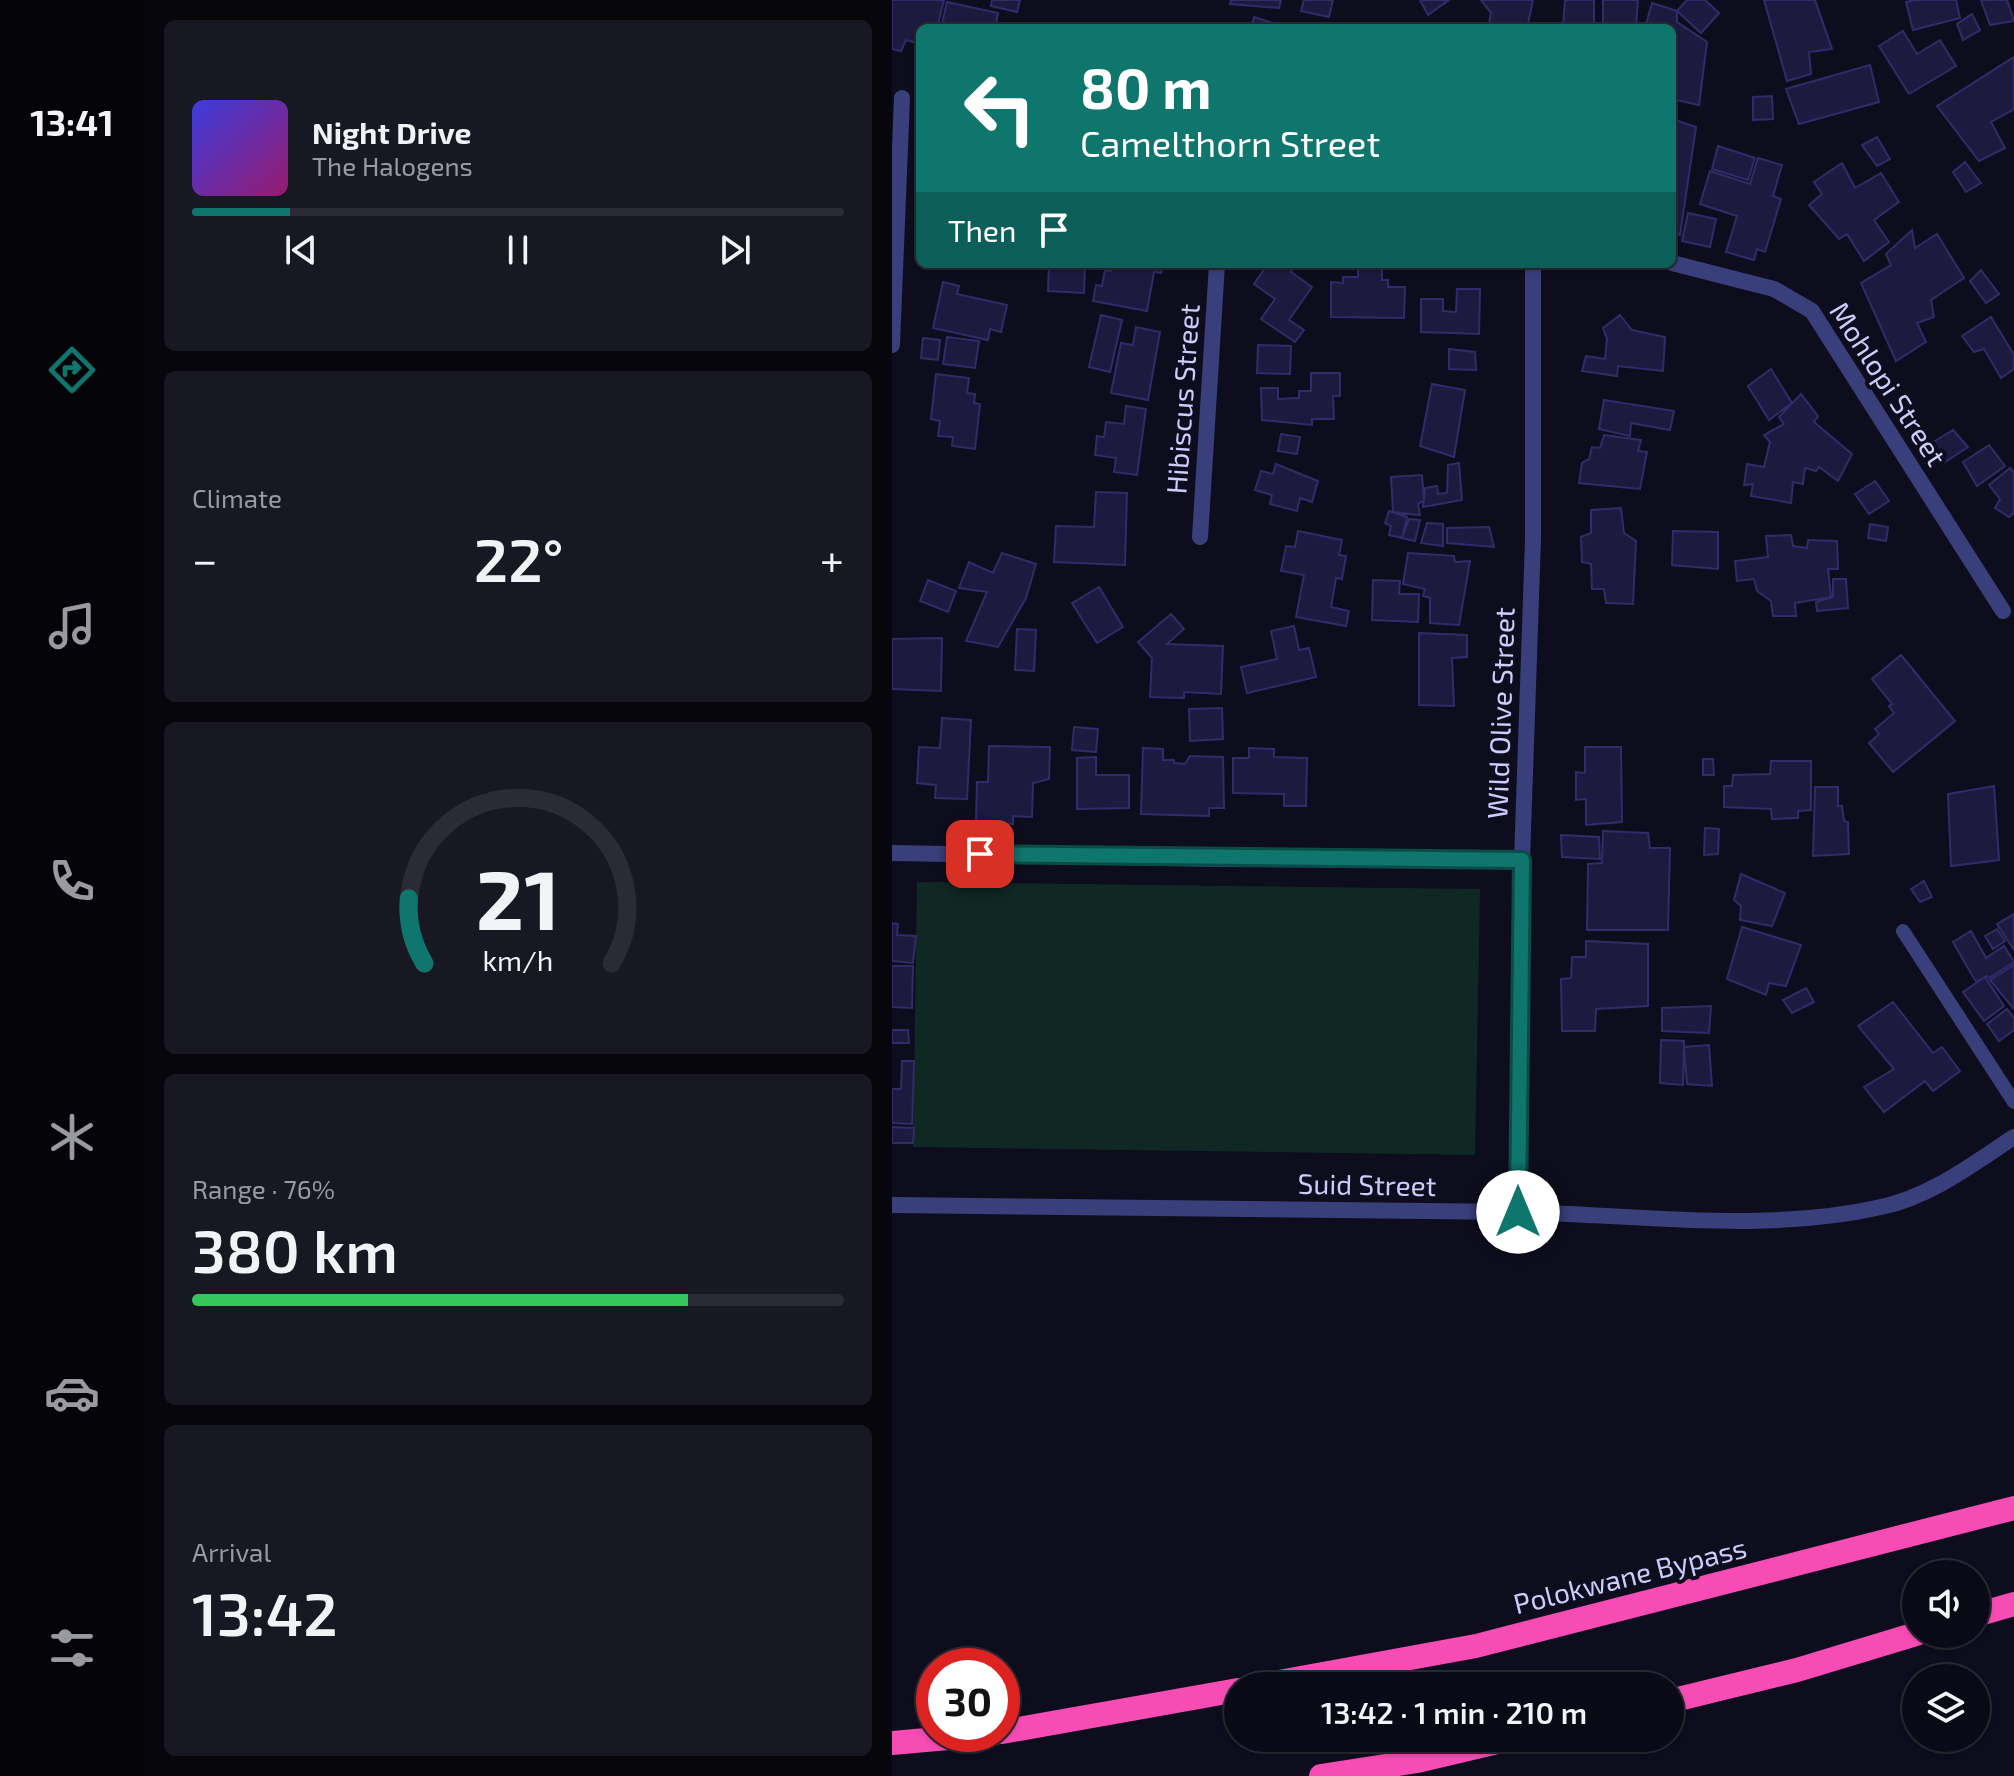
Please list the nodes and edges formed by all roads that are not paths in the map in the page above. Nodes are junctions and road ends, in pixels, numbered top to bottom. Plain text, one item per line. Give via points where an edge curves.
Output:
1 (897, 97) edge
2 (1676, 264) edge
3 (1217, 268) edge
4 (1533, 268) edge
5 (892, 345) edge
6 (1200, 537) dead end
7 (2003, 611) dead end
8 (892, 853) edge
9 (1522, 860) junction
10 (1903, 931) dead end
11 (2014, 1102) edge
12 (2014, 1137) edge
13 (892, 1205) edge
14 (1518, 1212) junction
15 (2014, 1508) edge
16 (2014, 1604) edge
17 (1990, 1611) edge
18 (1902, 1638) edge
19 (1334, 1672) edge
20 (1224, 1692) edge
21 (1684, 1698) edge
22 (1020, 1729) edge
23 (916, 1741) edge
24 (892, 1743) edge
25 (1455, 1752) edge
26 (1321, 1776) edge

1 - 5 street
2 - 7 street, Mohlopi Street via 1774,289 1812,311
3 - 6 street, Hibiscus Street
4 - 9 street, Wild Olive Street via 1533,540
8 - 9 street
9 - 14 street, Wild Olive Street
10 - 11 lane
12 - 14 street, Suid Street via 1914,1196 1850,1214 1728,1220
13 - 14 street, Suid Street
15 - 19 highway, Polokwane Bypass via 1476,1646
16 - 17 highway
18 - 21 highway
20 - 22 highway
23 - 24 highway
25 - 26 highway

